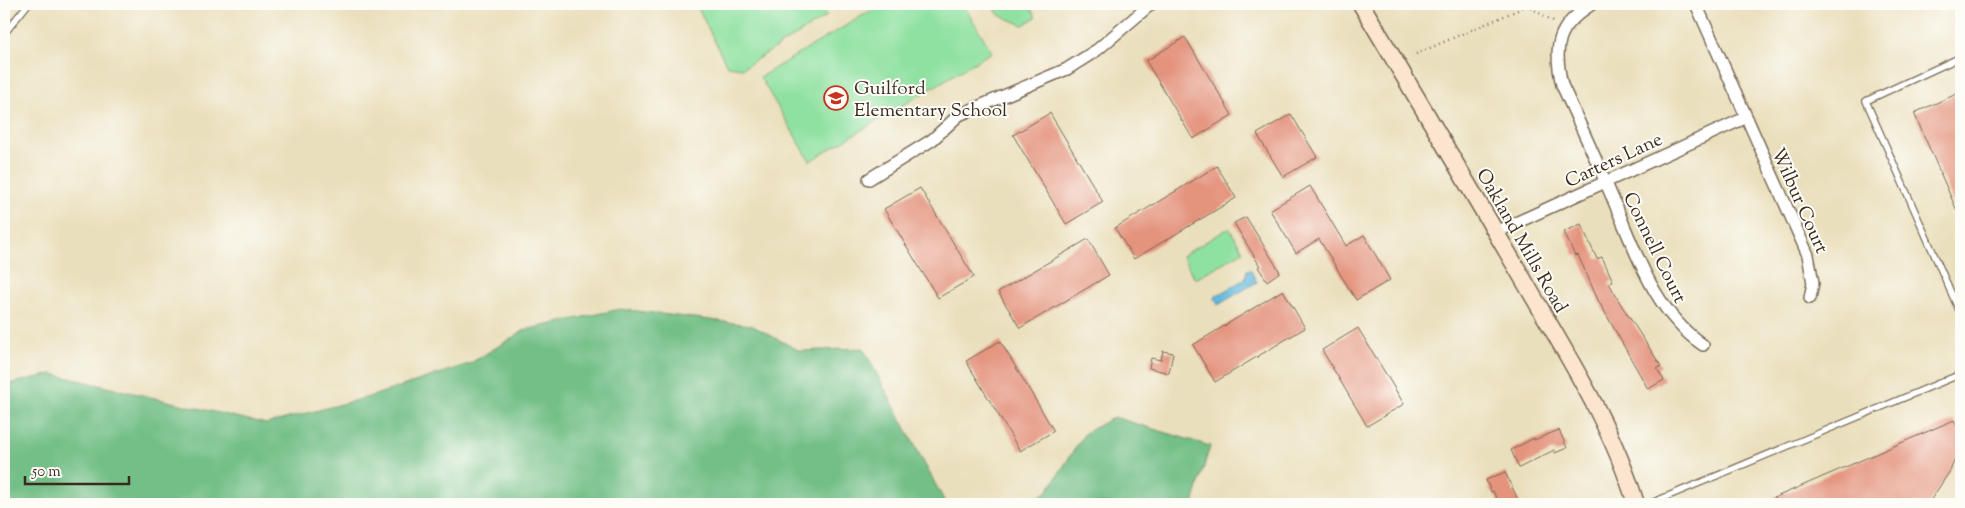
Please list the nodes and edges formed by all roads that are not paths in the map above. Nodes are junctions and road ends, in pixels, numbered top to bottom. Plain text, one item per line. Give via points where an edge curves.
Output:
1 (28, 4) edge
2 (1151, 4) edge
3 (1361, 4) edge
4 (1592, 4) edge
5 (1696, 4) edge
6 (4, 34) edge
7 (1961, 57) edge
8 (1745, 118) junction
9 (869, 179) dead end
10 (1605, 181) junction
11 (1496, 232) junction
12 (1810, 298) dead end
13 (1961, 315) edge
14 (1703, 345) dead end
15 (1961, 374) edge
16 (1636, 504) edge
17 (1649, 504) edge

1 - 6 lane
2 - 9 street via 1083,60 959,115 932,140
3 - 11 street, Oakland Mills Road
4 - 10 street, Connell Court via 1576,14 1565,27 1557,53 1562,85
5 - 8 street, Wilbur Court
7 - 13 lane via 1866,101
8 - 10 street, Carters Lane
8 - 12 street, Wilbur Court via 1808,255 1813,283
10 - 11 street, Carters Lane
10 - 14 street, Connell Court via 1662,303 1674,321
11 - 16 street, Oakland Mills Road via 1597,410
15 - 17 lane

